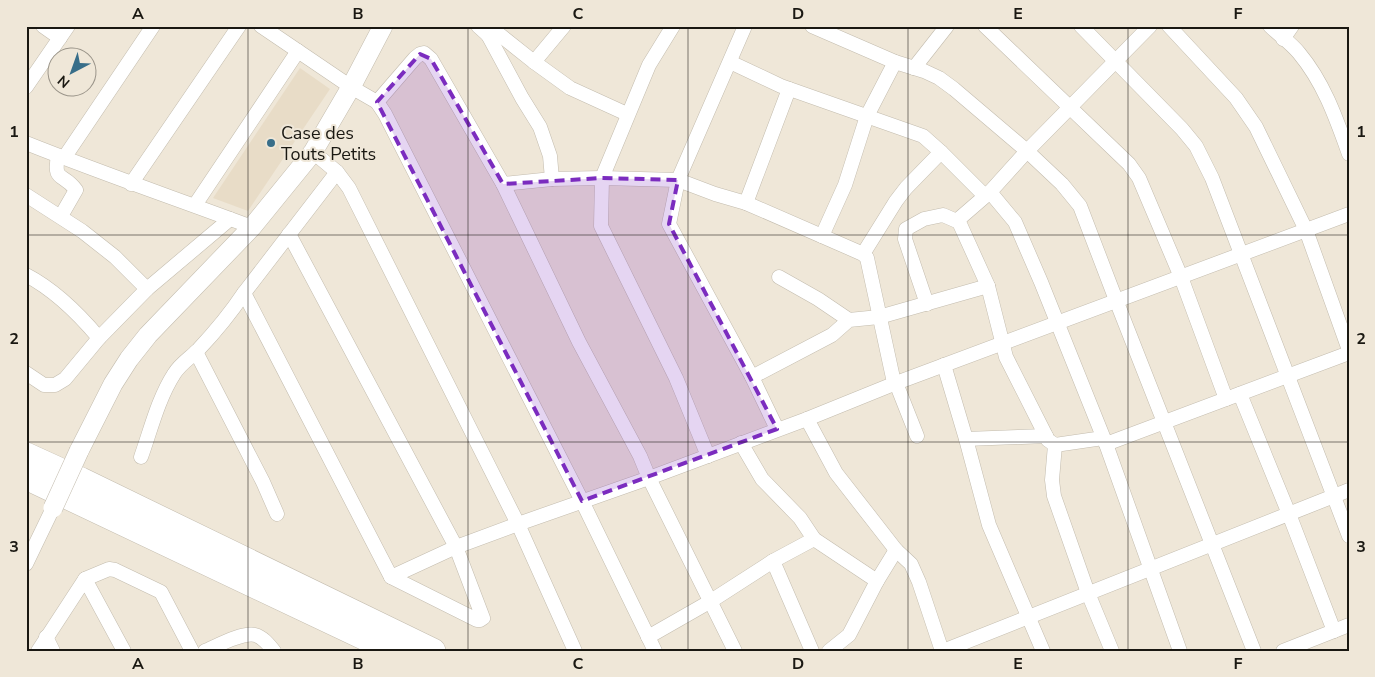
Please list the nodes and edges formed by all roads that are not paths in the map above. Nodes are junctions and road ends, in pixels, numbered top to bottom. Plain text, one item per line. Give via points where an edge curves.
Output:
1 (43, 26) edge
2 (68, 26) edge
3 (153, 26) edge
4 (239, 26) edge
5 (261, 26) edge
6 (383, 26) edge
7 (564, 26) edge
8 (673, 26) edge
9 (745, 26) edge
10 (812, 26) edge
11 (985, 26) edge
12 (1081, 26) edge
13 (1150, 26) edge
14 (1169, 26) edge
15 (1270, 26) edge
16 (1292, 26) edge
17 (942, 28) edge
18 (490, 30) edge
19 (60, 38) junction
20 (1283, 39) junction
21 (298, 51) junction
22 (1116, 60) junction
23 (534, 62) junction
24 (730, 62) junction
25 (895, 62) junction
26 (914, 68) junction
27 (26, 87) edge
28 (351, 87) junction
29 (789, 89) junction
30 (377, 102) junction
31 (1069, 108) junction
32 (628, 114) junction
33 (867, 116) junction
34 (26, 144) edge
35 (1027, 151) junction
36 (313, 152) junction
37 (941, 152) junction
38 (1349, 154) edge
39 (61, 157) junction
40 (337, 172) junction
41 (602, 178) junction
42 (552, 180) junction
43 (678, 180) junction
44 (131, 184) junction
45 (503, 184) junction
46 (987, 194) junction
47 (26, 195) edge
48 (746, 202) junction
49 (195, 205) junction
50 (1349, 214) edge
51 (61, 216) junction
52 (230, 219) junction
53 (959, 222) junction
54 (252, 227) junction
55 (1306, 230) junction
56 (289, 234) junction
57 (822, 236) junction
58 (863, 254) junction
59 (1241, 254) junction
60 (26, 275) edge
61 (779, 277) dead end
62 (1181, 277) junction
63 (988, 286) junction
64 (147, 289) junction
65 (244, 293) junction
66 (1116, 300) junction
67 (927, 304) junction
68 (879, 317) junction
69 (849, 320) junction
70 (1057, 323) junction
71 (99, 338) junction
72 (1002, 343) junction
73 (1349, 351) edge
74 (196, 352) junction
75 (944, 365) junction
76 (26, 373) edge
77 (752, 376) junction
78 (1287, 376) junction
79 (896, 383) junction
80 (1240, 394) junction
81 (1226, 399) junction
82 (807, 419) junction
83 (1165, 422) junction
84 (777, 430) junction
85 (917, 436) dead end
86 (966, 439) junction
87 (1050, 440) junction
88 (1104, 441) junction
89 (741, 443) junction
90 (26, 455) edge
91 (141, 456) dead end
92 (708, 456) junction
93 (26, 478) edge
94 (649, 478) junction
95 (1349, 490) edge
96 (1334, 496) junction
97 (582, 501) junction
98 (53, 508) joint
99 (277, 514) dead end
100 (1289, 514) junction
101 (518, 524) junction
102 (1349, 536) edge
103 (814, 539) junction
104 (1211, 544) junction
105 (456, 548) junction
106 (896, 550) junction
107 (773, 561) junction
108 (26, 564) edge
109 (1150, 568) junction
110 (391, 577) junction
111 (85, 579) junction
112 (876, 581) junction
113 (1088, 593) junction
114 (712, 601) junction
115 (1028, 617) junction
116 (1349, 625) edge
117 (1334, 631) junction
118 (46, 637) junction
119 (968, 646) edge
120 (652, 647) edge
121 (1307, 647) edge
122 (38, 651) edge
123 (53, 651) edge
124 (124, 651) edge
125 (192, 651) edge
126 (205, 651) edge
127 (274, 651) edge
128 (393, 651) edge
129 (433, 651) edge
130 (575, 651) edge
131 (735, 651) edge
132 (812, 651) edge
133 (829, 651) edge
134 (943, 651) edge
135 (1043, 651) edge
136 (1112, 651) edge
137 (1180, 651) edge
138 (1254, 651) edge
139 (1283, 651) edge

1 - 19 street
2 - 19 street
3 - 39 street
4 - 44 street
5 - 21 street
6 - 28 street
7 - 23 street
8 - 32 street via 649,65
9 - 24 street
10 - 25 street
11 - 31 street
12 - 22 street
13 - 22 street
14 - 55 street via 1236,98 1256,127
15 - 20 street
16 - 20 street
17 - 26 street
18 - 23 street
18 - 42 street via 522,98 540,127 550,156
19 - 27 street
20 - 38 street via 1298,51 1317,78 1329,100
21 - 28 street
21 - 49 street
22 - 31 street
22 - 59 street via 1196,146
23 - 32 street via 570,88
24 - 29 street
24 - 43 street
25 - 26 street
25 - 33 street
26 - 35 street via 939,78 954,89
28 - 30 street
28 - 36 street
29 - 33 street
29 - 48 street
30 - 45 street via 415,58 420,54 427,55
30 - 97 street
31 - 35 street
31 - 62 street via 1129,164 1139,178
32 - 41 street
33 - 37 street via 923,136
33 - 57 street via 845,185
34 - 39 street
35 - 46 street
35 - 66 street via 1080,206
36 - 40 street
36 - 54 street
37 - 46 street
37 - 58 street via 906,188
39 - 44 street
39 - 51 street via 56,169 58,174 76,190
40 - 56 street
40 - 101 street via 349,188
41 - 42 street
41 - 43 street
41 - 92 street via 600,226 676,378
42 - 45 street
43 - 48 street
43 - 77 street via 669,224
44 - 49 street
45 - 94 street
46 - 53 street
46 - 70 street via 1015,222
47 - 51 street
48 - 57 street
49 - 52 street
50 - 55 street
51 - 64 street via 115,257
52 - 54 street
52 - 64 street
53 - 63 street
53 - 67 street via 943,215 924,219 906,229 905,239
54 - 98 street, bridge via 148,335 129,360 113,384
55 - 59 street
55 - 73 street
56 - 65 street
56 - 105 street
57 - 58 street
58 - 68 street via 867,258
59 - 62 street
59 - 78 street
60 - 71 street via 58,295
61 - 69 street
62 - 66 street
62 - 81 street
63 - 67 street
63 - 72 street
64 - 71 street
65 - 74 street
65 - 110 street
66 - 70 street
66 - 83 street
67 - 68 street
68 - 69 street
68 - 79 street
69 - 77 street via 832,336
70 - 72 street
70 - 88 street
71 - 76 street via 55,385 44,385
72 - 75 street
72 - 87 street via 1006,357
73 - 78 street
74 - 91 street via 173,375
74 - 99 street
75 - 79 street
75 - 86 street
77 - 84 street
78 - 80 street
78 - 96 street
79 - 82 street
79 - 85 street
80 - 81 street
80 - 100 street
81 - 83 street
82 - 84 street
82 - 106 street via 836,473
83 - 88 street
83 - 104 street
84 - 89 street
86 - 87 street
86 - 115 street via 989,525
87 - 88 street
87 - 113 street via 1054,496
88 - 109 street
89 - 92 street
89 - 103 street via 762,479 800,518
90 - 129 highway
92 - 94 street
93 - 128 highway
94 - 97 street
94 - 114 street
95 - 96 street
96 - 100 street
96 - 102 street
97 - 101 street
97 - 120 street
98 - 108 street
100 - 104 street
100 - 117 street
101 - 105 street
101 - 130 street
103 - 107 street
103 - 112 street
104 - 109 street
104 - 138 street
105 - 110 street
105 - 110 street via 483,618 480,620
106 - 112 street
106 - 134 street via 911,564
107 - 114 street
107 - 132 street
109 - 113 street
109 - 137 street
111 - 118 street
111 - 124 street
111 - 125 street via 109,569 115,570 161,592
112 - 133 street via 849,635
113 - 115 street
113 - 136 street
114 - 120 street
114 - 131 street
115 - 119 street
115 - 135 street
116 - 117 street
117 - 121 street
118 - 122 street
118 - 123 street
119 - 134 street
121 - 139 street
126 - 127 street via 242,636 255,635

